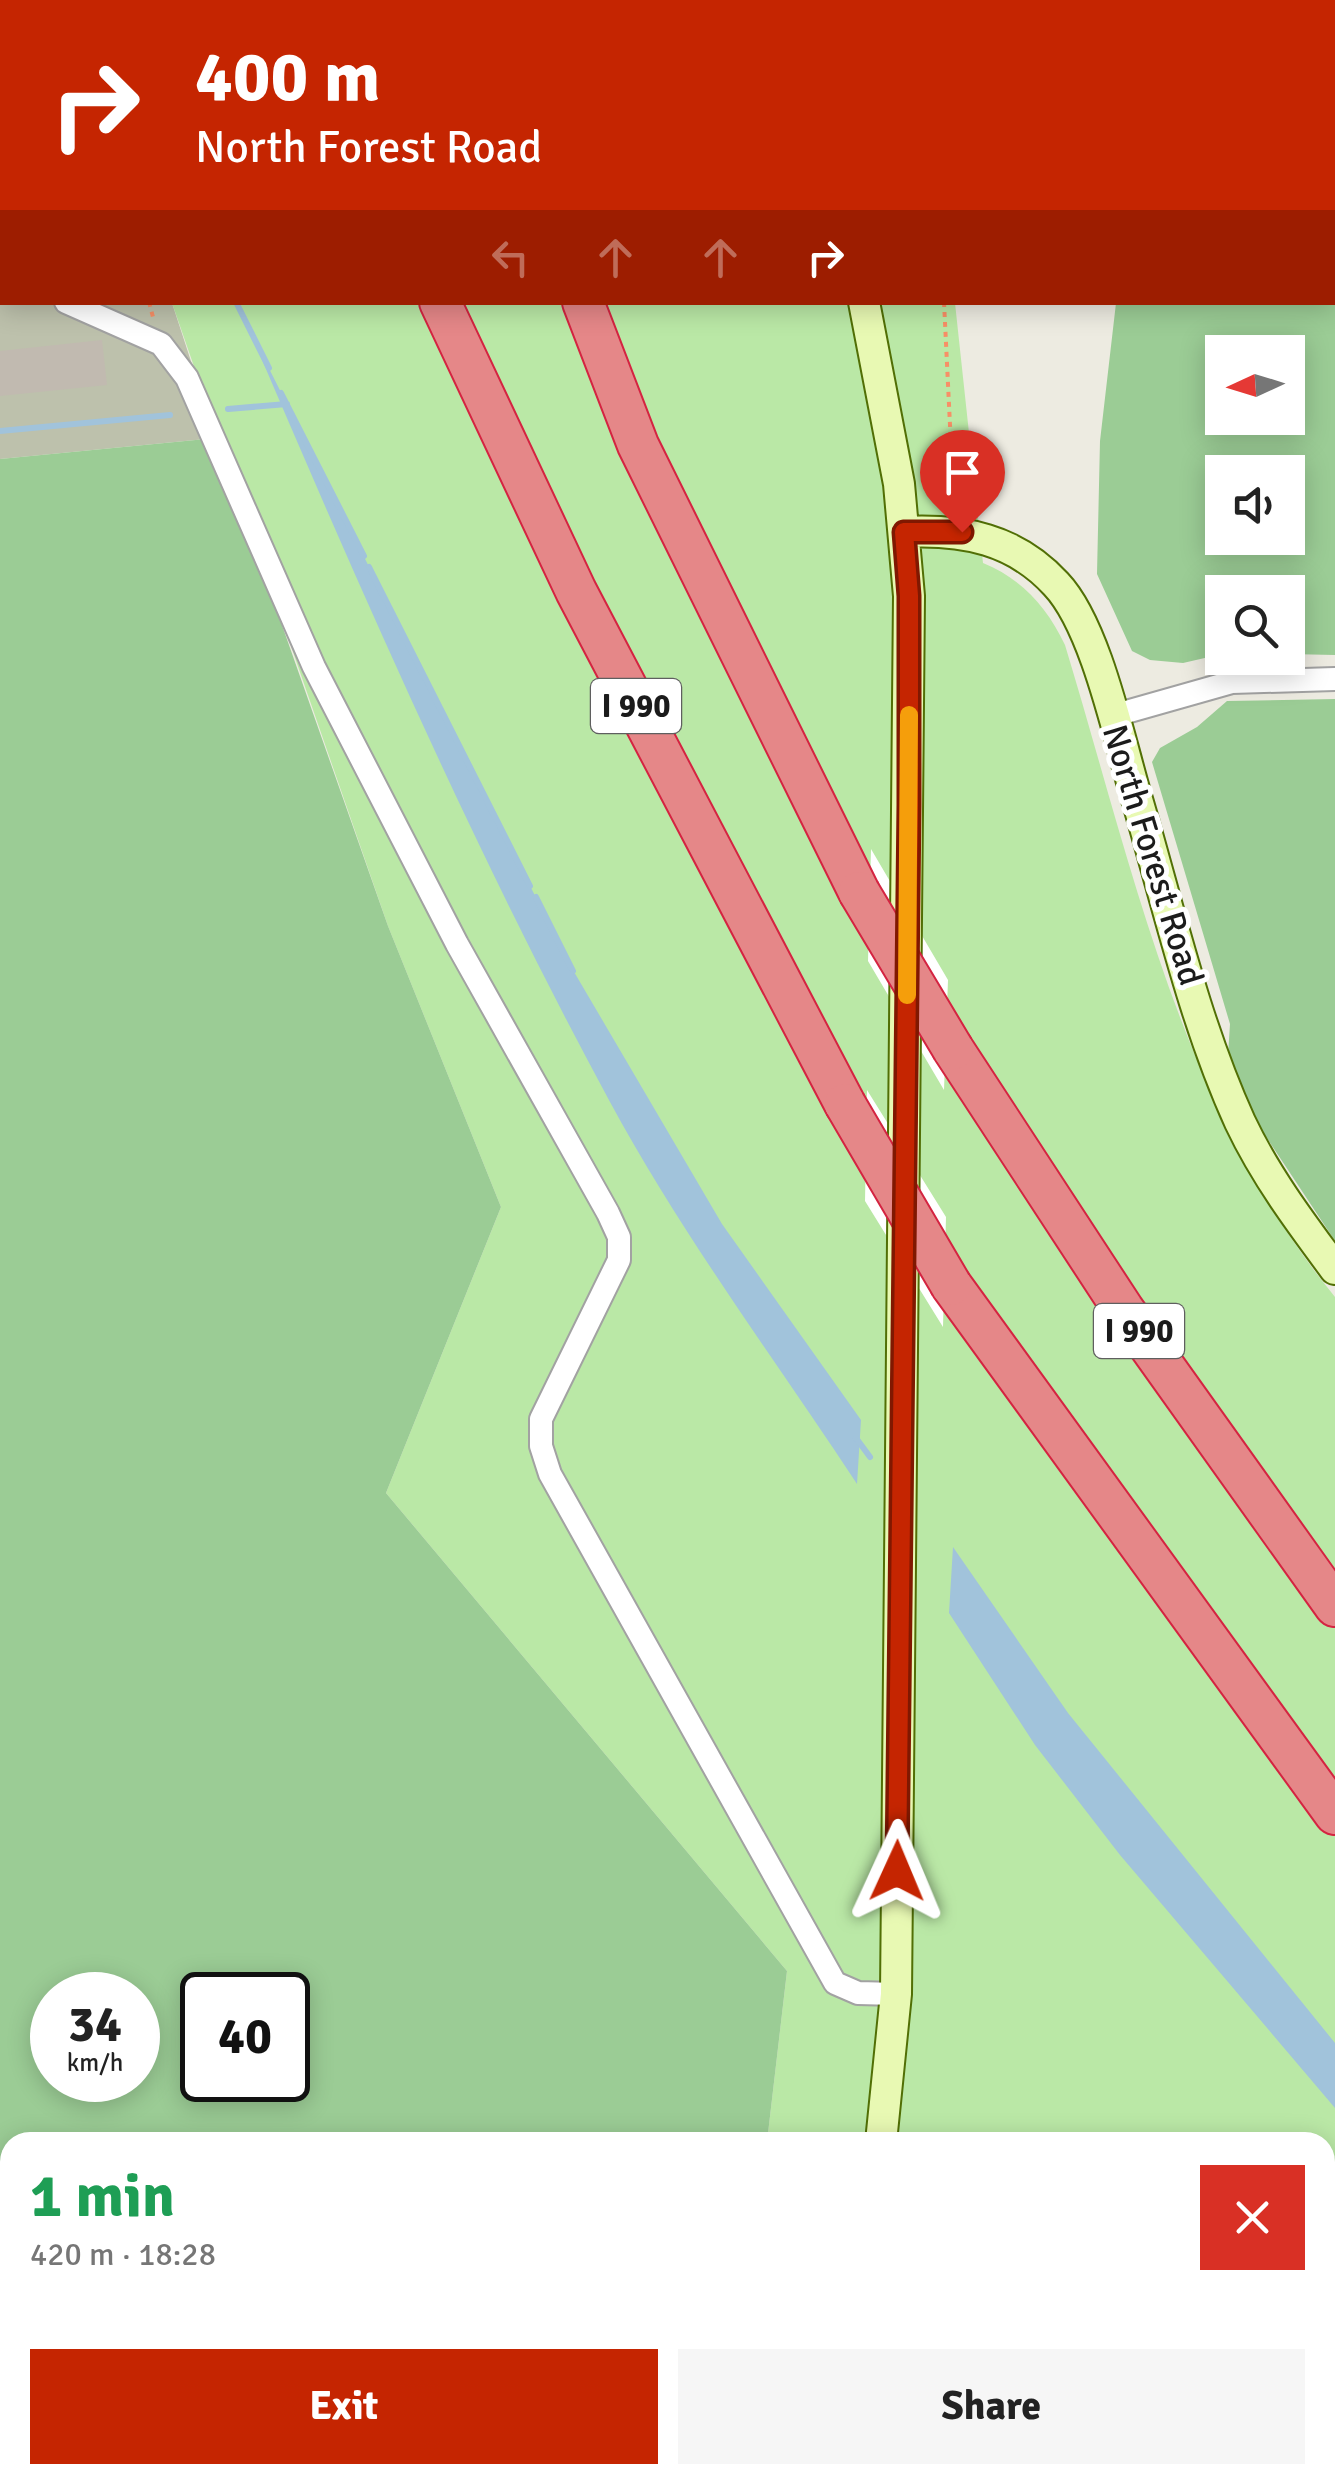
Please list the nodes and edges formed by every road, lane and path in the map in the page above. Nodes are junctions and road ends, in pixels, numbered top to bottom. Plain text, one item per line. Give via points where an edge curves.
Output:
1 (73, 305) edge
2 (441, 305) edge
3 (584, 305) edge
4 (865, 305) edge
5 (944, 305) edge
6 (955, 531) junction
7 (904, 532) junction
8 (1335, 679) edge
9 (1112, 716) junction
10 (1335, 1269) edge
11 (1335, 1606) edge
12 (1335, 1814) edge
13 (896, 1994) junction
14 (882, 2132) edge

1 - 13 street via 161,344 187,378 314,667 619,1237 619,1260 541,1420 540,1446 550,1474 835,1983 858,1993
2 - 12 highway, I 990, bridge via 576,591 845,1104 952,1285
3 - 11 highway, I 990, bridge via 638,445 860,892 953,1049 1124,1309
4 - 7 street
5 - 6 path
6 - 7 street, North Forest Road
6 - 9 street, North Forest Road via 1015,551 1058,585 1082,627
7 - 13 street via 909,805
8 - 9 street via 1232,682
9 - 10 street, North Forest Road via 1225,1086 1268,1174
13 - 14 street

